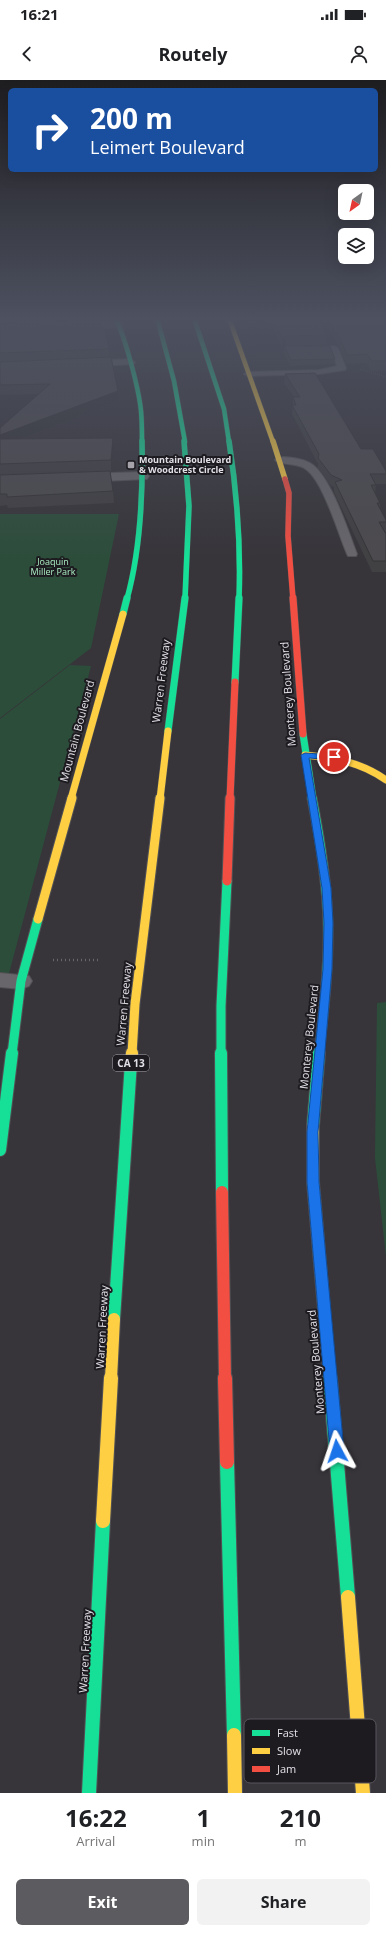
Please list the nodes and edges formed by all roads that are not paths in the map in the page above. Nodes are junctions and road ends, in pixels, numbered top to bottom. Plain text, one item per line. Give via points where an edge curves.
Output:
1 (138, 398) edge
2 (180, 398) edge
3 (221, 398) edge
4 (257, 398) edge
5 (280, 460) junction
6 (143, 476) junction
7 (72, 478) edge
8 (352, 554) dead end
9 (305, 755) junction
10 (386, 780) edge
11 (16, 974) edge
12 (0, 1150) edge
13 (232, 1651) junction
14 (358, 1719) edge
15 (363, 1783) edge
16 (89, 1793) edge
17 (235, 1793) edge
18 (240, 1793) edge
19 (364, 1793) edge

1 - 6 main road, Mountain Boulevard
2 - 16 main road, Warren Freeway / CA 13 via 188,454 187,572 135,1004 119,1228
3 - 13 main road via 232,453 240,573 221,1006 222,1237
4 - 5 main road, Monterey Boulevard
5 - 8 lane via 298,462 312,469 324,487
5 - 9 main road, Monterey Boulevard via 289,493 288,536
6 - 7 street
6 - 11 main road, Mountain Boulevard via 133,578
9 - 10 main road via 352,760 367,765
9 - 14 main road, Monterey Boulevard via 326,888 328,923 327,969 314,1116 313,1182
11 - 12 main road, Mountain Boulevard
13 - 17 main road
13 - 18 main road
15 - 19 main road, Monterey Boulevard

